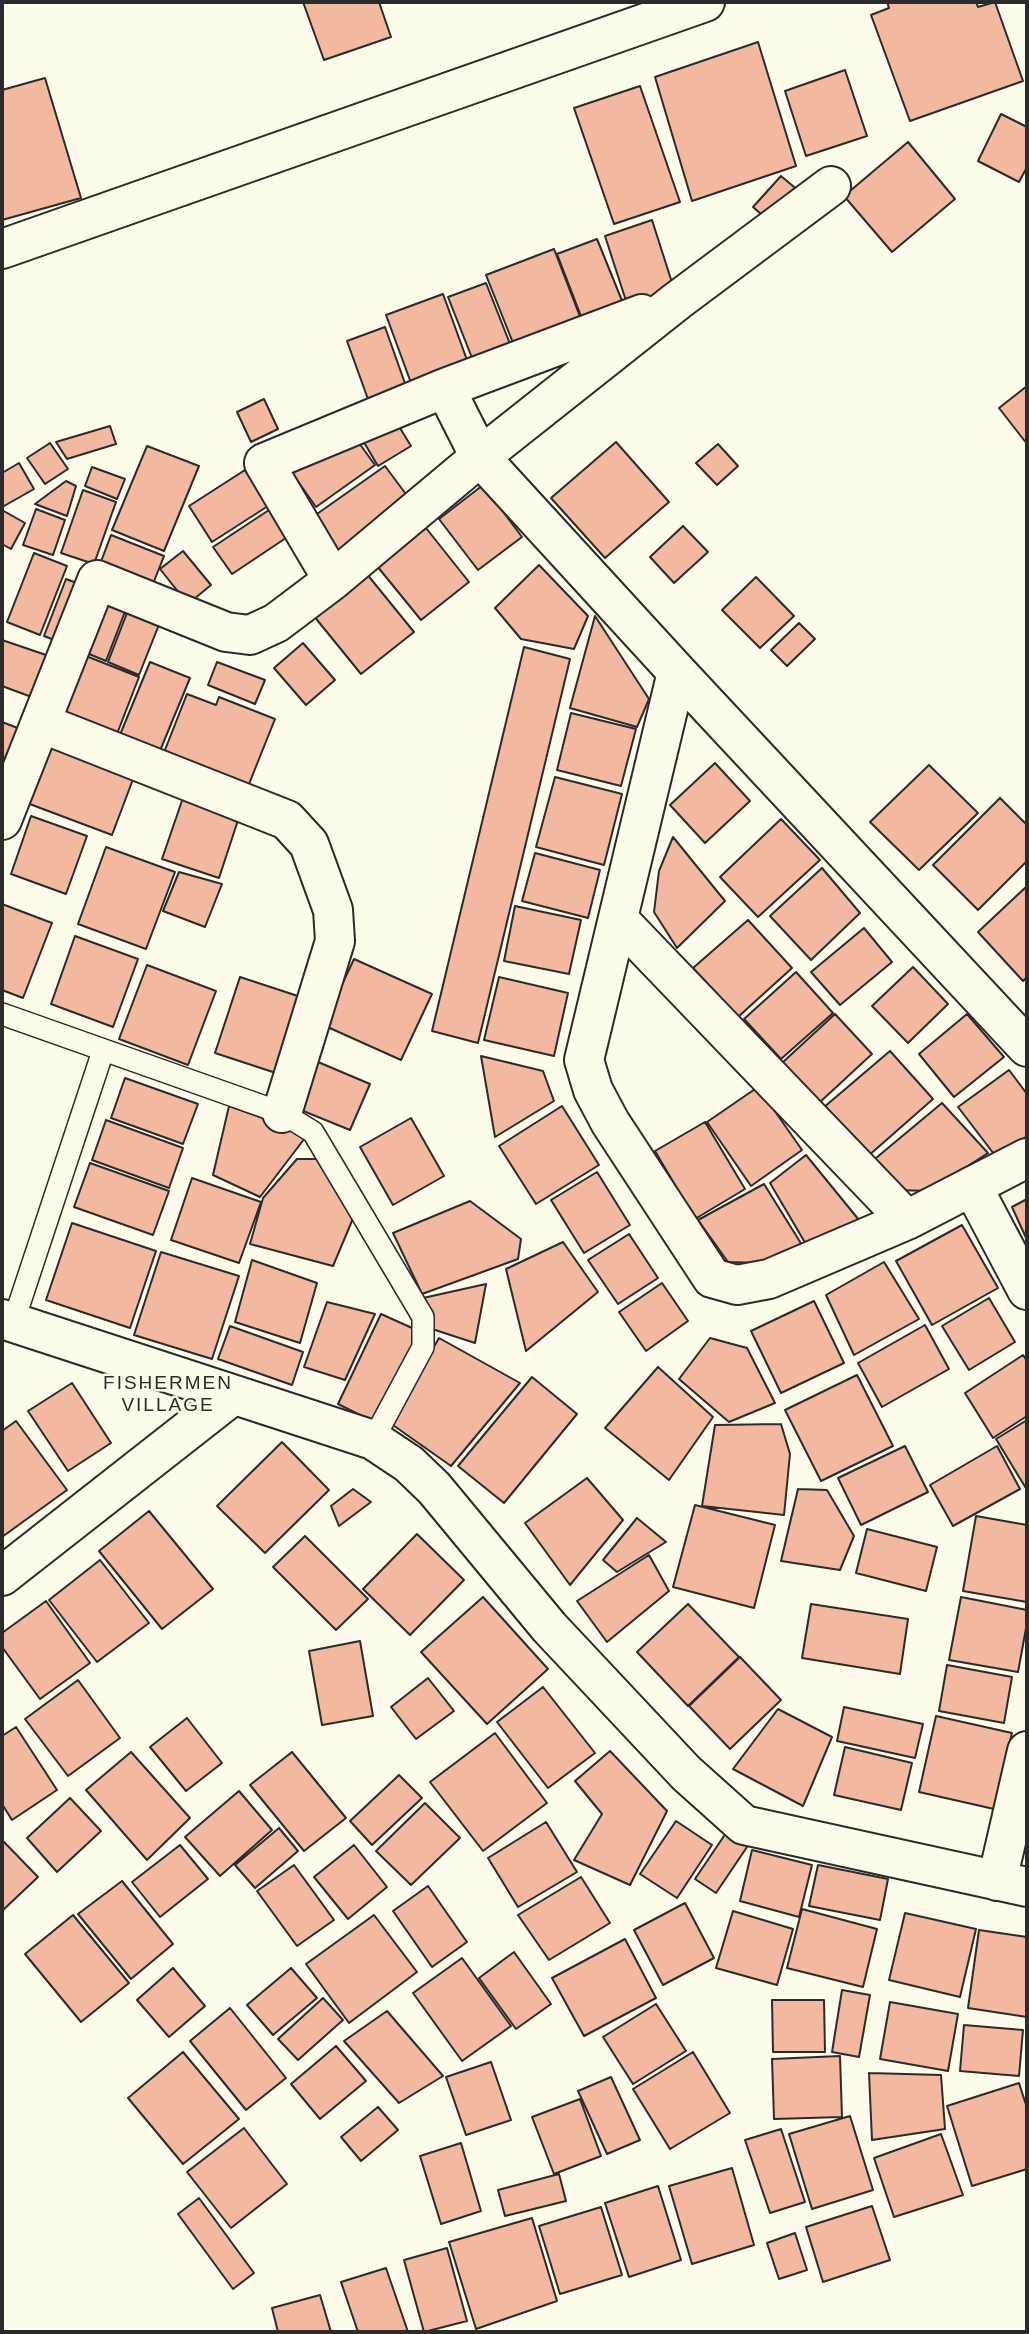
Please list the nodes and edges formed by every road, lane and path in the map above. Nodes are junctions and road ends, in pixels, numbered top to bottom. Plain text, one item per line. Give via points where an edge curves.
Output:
1 (705, 2) edge
2 (831, 186) dead end
3 (2, 249) edge
4 (677, 301) junction
5 (445, 388) junction
6 (480, 457) junction
7 (333, 580) junction
8 (677, 672) junction
9 (41, 723) junction
10 (2, 820) edge
11 (618, 919) junction
12 (2, 1014) edge
13 (1023, 1033) edge
14 (103, 1051) junction
15 (282, 1113) junction
16 (1027, 1158) edge
17 (972, 1186) junction
18 (907, 1220) junction
19 (1027, 1290) edge
20 (7, 1321) edge
21 (233, 1395) junction
22 (373, 1440) junction
23 (2, 1576) edge
24 (1027, 1751) edge
25 (1012, 1884) edge

1 - 3 street
2 - 4 street
4 - 5 street
4 - 6 street
5 - 6 street
5 - 7 street via 264,463
6 - 7 street
6 - 8 street
7 - 9 street via 276,623 250,635 226,632 97,580
8 - 11 street
8 - 13 street
9 - 10 street
9 - 15 street via 287,820 309,844 333,910 335,941
11 - 18 street
11 - 18 street via 584,1060 610,1122 712,1278 737,1285 769,1279
12 - 14 lane
14 - 15 lane
14 - 20 lane
15 - 22 lane via 313,1132 423,1317 423,1347
16 - 17 street
17 - 18 street
17 - 19 street
20 - 21 street
21 - 22 street
21 - 23 street
22 - 25 street via 434,1488 549,1627 686,1773 744,1825
24 - 25 street

